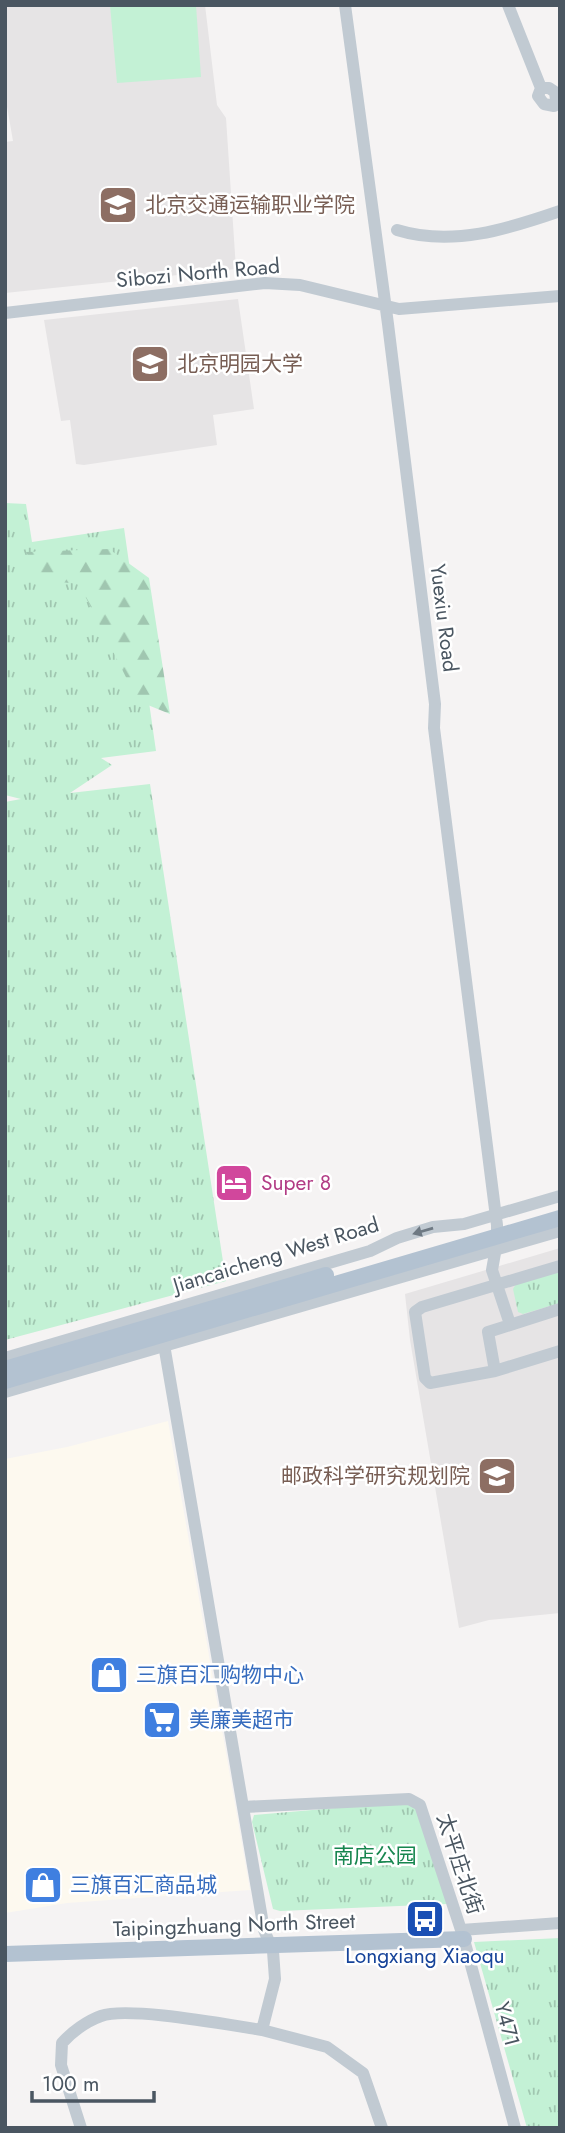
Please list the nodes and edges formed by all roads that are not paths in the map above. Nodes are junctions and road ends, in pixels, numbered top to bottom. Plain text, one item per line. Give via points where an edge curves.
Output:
1 (345, 5) edge
2 (508, 5) edge
3 (557, 100) edge
4 (560, 211) edge
5 (397, 230) dead end
6 (560, 296) edge
7 (386, 307) junction
8 (5, 313) edge
9 (560, 1196) edge
10 (560, 1207) edge
11 (560, 1218) edge
12 (560, 1230) edge
13 (496, 1231) junction
14 (560, 1266) edge
15 (497, 1285) junction
16 (281, 1288) junction
17 (233, 1291) junction
18 (560, 1309) edge
19 (510, 1324) junction
20 (162, 1335) junction
21 (560, 1351) edge
22 (5, 1358) edge
23 (5, 1369) edge
24 (495, 1371) junction
25 (5, 1381) edge
26 (5, 1392) edge
27 (243, 1807) junction
28 (560, 1923) edge
29 (462, 1934) junction
30 (269, 1941) junction
31 (5, 1944) edge
32 (5, 1954) edge
33 (262, 2030) junction
34 (81, 2128) edge
35 (382, 2128) edge
36 (515, 2128) edge

1 - 7 street, Yuexiu Road
2 - 3 street via 541,88 538,96 544,104
4 - 5 street via 470,236 415,235
6 - 7 street, Sibozi North Road
7 - 8 street, Sibozi North Road via 318,288 265,284
7 - 13 street, Yuexiu Road
9 - 13 street, Jiancaicheng West Road
10 - 13 main road, Jiancaicheng West Road
11 - 13 main road, Jiancaicheng West Road
12 - 13 street, Jiancaicheng West Road
13 - 15 street, Yuexiu Road via 492,1270
13 - 16 main road, Jiancaicheng West Road
13 -> 17 street, Jiancaicheng West Road via 464,1224 421,1231 370,1251
13 - 20 main road, Jiancaicheng West Road
14 - 15 street
15 - 19 street, Yuexiu Road
15 - 24 street via 415,1312 425,1378 430,1383
16 - 17 street
16 - 20 main road, Jiancaicheng West Road
17 - 22 street, Jiancaicheng West Road
18 - 19 street
19 - 24 street via 488,1332
20 - 23 main road, Jiancaicheng West Road
20 - 25 main road, Jiancaicheng West Road
20 - 26 street, Jiancaicheng West Road
20 - 27 street
21 - 24 street
27 - 29 street, 太平庄北街 via 409,1799 420,1805
27 - 30 street
28 - 29 street, 太平庄北街
29 - 30 main road, Taipingzhuang North Street
29 - 36 street, Y471
30 - 31 main road, Taipingzhuang North Street
30 - 32 main road, Taipingzhuang North Street
30 - 33 street via 274,1986
33 - 34 street via 127,2012 102,2015 62,2043 61,2064
33 - 35 street via 327,2047 363,2073

